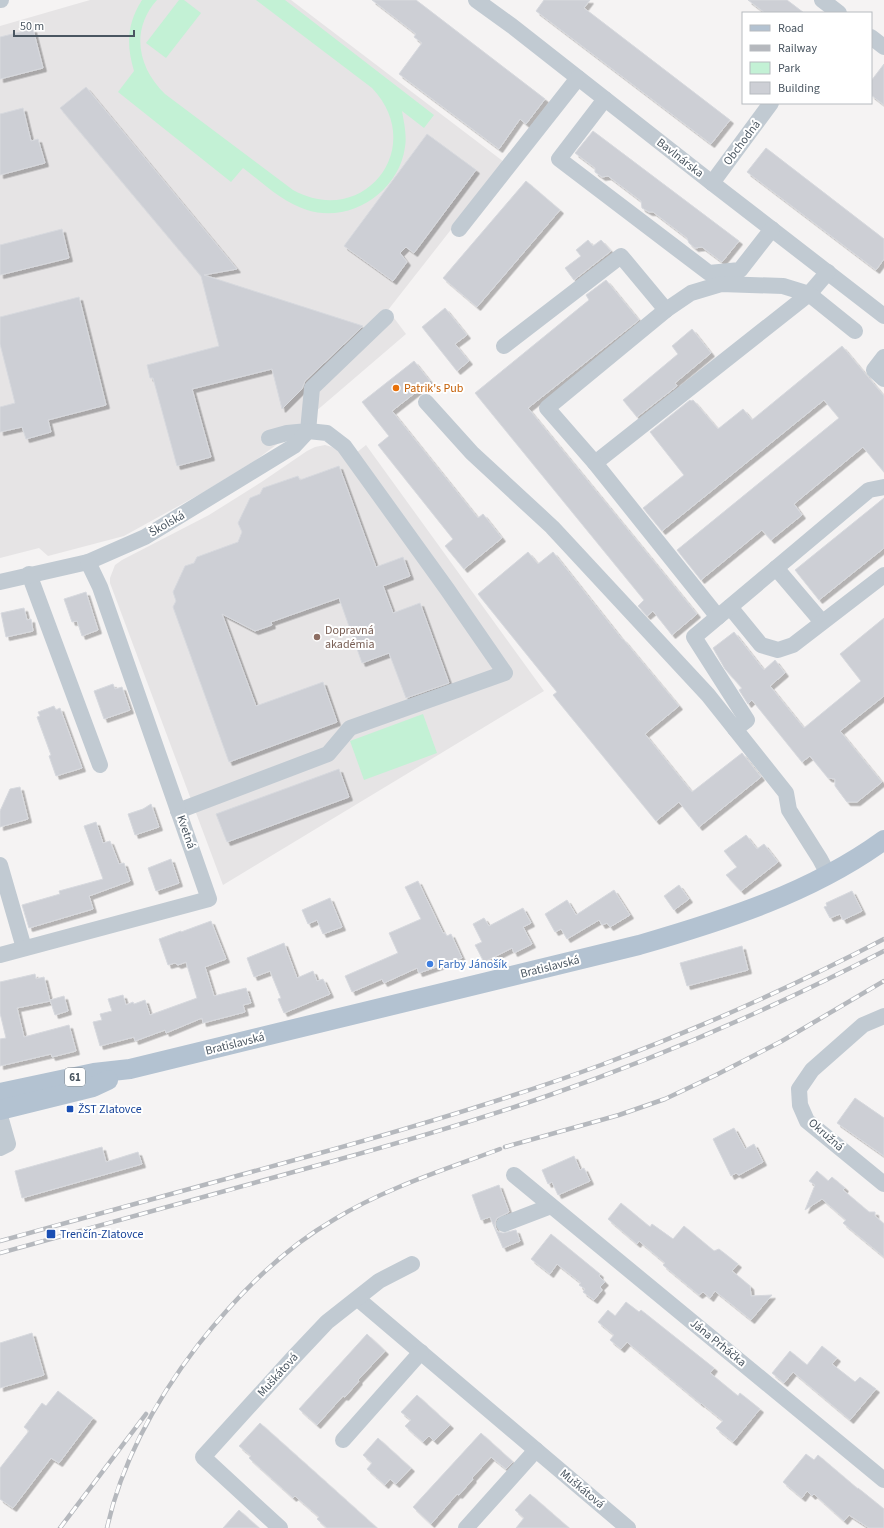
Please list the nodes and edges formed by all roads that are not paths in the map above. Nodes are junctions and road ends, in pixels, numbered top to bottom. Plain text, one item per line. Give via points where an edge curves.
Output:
1 (476, 0) edge
2 (822, 0) edge
3 (838, 9) edge
4 (872, 38) edge
5 (884, 47) edge
6 (578, 78) junction
7 (605, 99) junction
8 (770, 104) edge
9 (712, 183) junction
10 (459, 229) dead end
11 (772, 230) junction
12 (828, 272) junction
13 (809, 294) junction
14 (666, 310) junction
15 (884, 316) edge
16 (386, 317) dead end
17 (855, 331) dead end
18 (504, 346) dead end
19 (884, 357) edge
20 (884, 379) edge
21 (426, 402) dead end
22 (308, 431) junction
23 (270, 438) dead end
24 (595, 463) junction
25 (884, 486) edge
26 (88, 562) junction
27 (776, 568) junction
28 (29, 574) junction
29 (884, 574) edge
30 (0, 582) edge
31 (730, 606) junction
32 (718, 617) junction
33 (822, 622) junction
34 (735, 729) junction
35 (100, 765) dead end
36 (178, 811) junction
37 (884, 840) edge
38 (0, 865) edge
39 (828, 874) junction
40 (24, 948) junction
41 (0, 955) edge
42 (884, 1016) edge
43 (130, 1069) junction
44 (0, 1094) edge
45 (0, 1110) edge
46 (0, 1116) edge
47 (4, 1146) edge
48 (514, 1175) dead end
49 (884, 1184) edge
50 (551, 1206) junction
51 (504, 1224) dead end
52 (412, 1264) dead end
53 (358, 1298) junction
54 (421, 1352) junction
55 (343, 1440) dead end
56 (536, 1450) junction
57 (884, 1480) edge
58 (280, 1528) edge
59 (466, 1528) edge
60 (628, 1528) edge

1 - 6 street, Bavlnárska
2 - 3 street
4 - 5 street
6 - 7 street, Bavlnárska
6 - 10 street
7 - 9 street, Bavlnárska
7 - 11 street via 559,159 709,273 740,270
8 - 9 street, Obchodná
9 - 11 street, Bavlnárska
11 - 12 street, Bavlnárska
12 - 13 street
12 - 15 street, Bavlnárska
13 - 14 street via 783,286 721,284 691,293
13 - 17 street
13 - 24 street
14 - 18 street via 621,256
14 - 24 street via 547,408
16 - 22 street via 312,388
19 - 20 street via 874,370
21 - 34 street via 472,453 552,527 708,695
22 - 23 street
22 - 26 street, Školská via 294,446 145,537
22 - 36 street via 327,432 344,446 505,673 350,728 328,754
24 - 32 street
25 - 27 street via 869,490
26 - 28 street, Školská
26 - 36 street, Kvetná via 100,587
27 - 31 street
27 - 33 street
28 - 30 street, Školská
28 - 35 street
29 - 33 street
31 - 32 street
31 - 33 street via 761,645 778,650 793,645
32 - 34 street via 694,637 746,720
34 - 39 street via 786,793 789,810
36 - 40 street, Kvetná via 209,899
37 - 39 main road, Bratislavská / 61
38 - 40 street
39 - 43 main road, Bratislavská / 61 via 752,909 639,945
40 - 41 street, Kvetná
42 - 49 street, Okružná via 863,1025 812,1070 799,1089 800,1105 807,1120
43 - 44 main road, Bratislavská / 61 via 94,1073
43 - 45 main road, Bratislavská / 61 via 93,1087
46 - 47 street
48 - 50 street, Jána Prháčka
50 - 51 street
50 - 57 street, Jána Prháčka
52 - 53 street, Muškátová via 379,1281
53 - 54 street, Muškátová
53 - 58 street, Muškátová via 327,1322 203,1457
54 - 55 street
54 - 56 street, Muškátová
56 - 59 street
56 - 60 street, Muškátová

